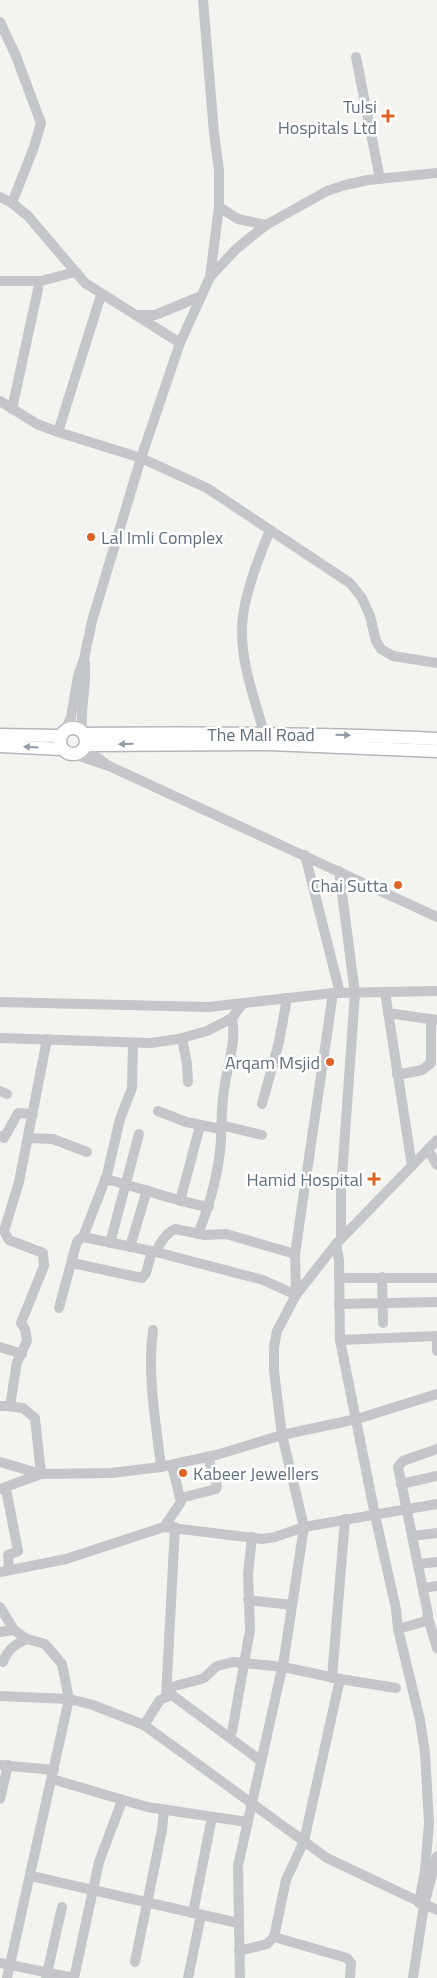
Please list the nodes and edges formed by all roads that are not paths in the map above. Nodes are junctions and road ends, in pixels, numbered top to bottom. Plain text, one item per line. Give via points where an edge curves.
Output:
1 (203, 0) edge
2 (0, 22) edge
3 (356, 57) dead end
4 (437, 173) edge
5 (380, 179) junction
6 (0, 197) edge
7 (12, 203) junction
8 (219, 207) junction
9 (266, 225) junction
10 (75, 272) junction
11 (210, 277) junction
12 (0, 281) edge
13 (38, 289) dead end
14 (101, 295) junction
15 (200, 297) junction
16 (134, 315) junction
17 (180, 343) junction
18 (0, 401) edge
19 (12, 409) junction
20 (58, 432) junction
21 (141, 458) junction
22 (270, 530) junction
23 (84, 659) junction
24 (437, 663) edge
25 (0, 735) edge
26 (259, 737) junction
27 (437, 740) edge
28 (75, 741) junction
29 (372, 742) junction
30 (0, 746) edge
31 (437, 751) edge
32 (305, 855) junction
33 (339, 871) junction
34 (437, 917) edge
35 (437, 991) edge
36 (385, 992) junction
37 (337, 993) junction
38 (355, 993) junction
39 (287, 998) junction
40 (0, 1002) edge
41 (243, 1003) junction
42 (388, 1013) junction
43 (232, 1018) junction
44 (434, 1020) edge
45 (0, 1038) edge
46 (182, 1038) junction
47 (47, 1039) junction
48 (133, 1043) junction
49 (398, 1075) junction
50 (188, 1082) dead end
51 (262, 1104) dead end
52 (158, 1110) dead end
53 (33, 1114) junction
54 (200, 1126) junction
55 (221, 1127) junction
56 (139, 1134) dead end
57 (262, 1135) dead end
58 (0, 1136) edge
59 (28, 1138) junction
60 (437, 1140) edge
61 (428, 1150) junction
62 (87, 1152) dead end
63 (437, 1165) edge
64 (412, 1166) junction
65 (105, 1179) junction
66 (126, 1184) junction
67 (147, 1190) junction
68 (180, 1201) junction
69 (209, 1206) junction
70 (198, 1234) junction
71 (83, 1237) junction
72 (338, 1241) junction
73 (110, 1243) junction
74 (130, 1247) junction
75 (154, 1252) junction
76 (295, 1254) junction
77 (72, 1263) junction
78 (382, 1277) junction
79 (339, 1278) junction
80 (437, 1278) edge
81 (296, 1295) junction
82 (437, 1302) edge
83 (383, 1303) junction
84 (339, 1304) junction
85 (59, 1308) dead end
86 (383, 1323) dead end
87 (153, 1330) dead end
88 (437, 1336) edge
89 (340, 1340) junction
90 (437, 1343) edge
91 (0, 1347) edge
92 (437, 1351) edge
93 (22, 1354) junction
94 (437, 1394) edge
95 (3, 1406) edge
96 (357, 1419) junction
97 (282, 1435) junction
98 (437, 1449) edge
99 (208, 1457) junction
100 (0, 1462) edge
101 (172, 1465) junction
102 (162, 1467) junction
103 (41, 1474) junction
104 (437, 1476) edge
105 (401, 1484) junction
106 (2, 1489) edge
107 (181, 1498) junction
108 (437, 1504) edge
109 (406, 1510) junction
110 (375, 1515) junction
111 (345, 1520) junction
112 (170, 1527) junction
113 (304, 1527) junction
114 (437, 1533) edge
115 (412, 1536) junction
116 (252, 1537) junction
117 (437, 1562) edge
118 (418, 1564) junction
119 (4, 1571) edge
120 (437, 1586) edge
121 (423, 1588) junction
122 (248, 1600) junction
123 (292, 1605) junction
124 (0, 1607) edge
125 (428, 1618) junction
126 (398, 1629) junction
127 (14, 1630) junction
128 (0, 1632) edge
129 (27, 1639) junction
130 (437, 1648) edge
131 (3, 1662) dead end
132 (245, 1663) junction
133 (283, 1667) junction
134 (336, 1679) junction
135 (396, 1688) dead end
136 (166, 1692) junction
137 (0, 1696) edge
138 (69, 1699) junction
139 (144, 1725) junction
140 (229, 1737) junction
141 (261, 1761) junction
142 (4, 1765) edge
143 (53, 1775) junction
144 (0, 1799) edge
145 (122, 1801) junction
146 (252, 1802) junction
147 (164, 1810) junction
148 (212, 1817) junction
149 (247, 1822) junction
150 (304, 1841) junction
151 (437, 1857) edge
152 (31, 1876) junction
153 (93, 1890) junction
154 (146, 1903) junction
155 (422, 1904) junction
156 (62, 1906) dead end
157 (437, 1910) edge
158 (197, 1914) junction
159 (238, 1923) junction
160 (274, 1937) junction
161 (239, 1951) junction
162 (134, 1962) dead end
163 (5, 1964) edge
164 (46, 1975) edge
165 (7, 1978) edge
166 (74, 1978) edge
167 (188, 1978) edge
168 (240, 1978) edge
169 (350, 1978) edge
170 (413, 1978) edge

1 - 8 street via 219,171
2 - 7 street via 40,123
3 - 5 street
4 - 5 street
5 - 9 street via 345,185 327,192
6 - 7 street
7 - 10 street via 35,223
8 - 9 street via 238,219
8 - 11 street
9 - 11 street via 236,249
10 - 12 street via 41,280
10 - 14 street
11 - 15 street
13 - 19 street
14 - 16 street
14 - 20 street
15 - 16 street via 155,315
15 - 17 street
16 - 17 street
17 - 21 street
18 - 19 street
19 - 20 street
20 - 21 street
21 - 22 street via 198,482
21 - 23 street via 92,621
22 - 24 street via 355,588 370,616 376,641 387,654
22 - 26 street via 256,564 242,618
23 - 28 street via 86,676
23 - 28 street via 71,717
25 - 28 main road, The Mall Road
26 - 28 main road, The Mall Road
26 - 29 main road, The Mall Road
27 - 29 main road, The Mall Road
28 -> 30 main road, The Mall Road
28 - 32 street via 109,766
29 - 31 main road, The Mall Road
32 - 33 street
32 - 37 street
33 - 34 street
33 - 38 street
35 - 36 street
36 - 38 street
36 - 42 street
37 - 38 street
37 - 39 street
37 - 76 street
38 - 72 street
39 - 41 street
39 - 51 street
40 - 41 street via 208,1007
41 - 43 street
42 - 44 street
42 - 49 street
43 - 46 street via 207,1031
43 - 55 street via 234,1032
44 - 49 street via 431,1063 422,1070
45 - 47 street
46 - 48 street
46 - 50 street
47 - 48 street
47 - 53 street
48 - 65 street via 132,1088 120,1119
49 - 64 street
52 - 54 street
53 - 58 street via 18,1112 4,1138
53 - 59 street
54 - 55 street
54 - 68 street
55 - 57 street
55 - 69 street via 219,1159
56 - 66 street
59 - 62 street via 53,1139
59 - 93 street via 4,1231 9,1240 43,1253 44,1266 21,1323 27,1341
60 - 61 street
61 - 63 street
61 - 64 street
64 - 72 street
65 - 66 street
65 - 71 street
66 - 67 street
66 - 73 street
67 - 68 street
67 - 74 street
68 - 69 street
69 - 70 street
70 - 75 street via 172,1229
70 - 76 street via 226,1234
71 - 73 street
71 - 77 street via 78,1240
72 - 79 street
72 - 81 street
73 - 74 street
74 - 75 street
75 - 77 street via 142,1278
75 - 81 street via 263,1280
76 - 81 street
77 - 85 street
78 - 79 street
78 - 80 street
78 - 83 street
79 - 84 street
81 - 97 street via 277,1331 274,1347
82 - 83 street
83 - 84 street
83 - 86 street
84 - 89 street
87 - 102 street via 152,1391
88 - 89 street
89 - 96 street
90 - 92 street
91 - 93 street
93 - 95 street via 17,1362 10,1406
94 - 96 street
95 - 103 street via 22,1408 35,1418
96 - 97 street
96 - 110 street
97 - 99 street
97 - 113 street
98 - 105 street via 399,1463
99 - 101 street
99 - 107 street via 216,1489
100 - 103 street
101 - 102 street
101 - 107 street
102 - 103 street via 110,1474
103 - 106 street
104 - 105 street
105 - 109 street
106 - 119 street via 7,1494 18,1551 8,1555
107 - 112 street
108 - 109 street
109 - 110 street
109 - 115 street
110 - 111 street
110 - 126 street
111 - 113 street
111 - 134 street
112 - 116 street
112 - 119 street via 66,1560
112 - 136 street
113 - 116 street via 275,1537
113 - 123 street
114 - 115 street
115 - 118 street
116 - 122 street
117 - 118 street
118 - 121 street
120 - 121 street
121 - 125 street
122 - 123 street
122 - 132 street via 250,1630
123 - 133 street
124 - 127 street
125 - 126 street
125 - 130 street
126 - 155 street via 420,1720 428,1787 429,1823
127 - 128 street
127 - 129 street
129 - 131 street via 13,1646
129 - 138 street via 45,1644 62,1664
132 - 133 street
132 - 136 street via 222,1664 204,1678
132 - 140 street
133 - 134 street
133 - 141 street
134 - 135 street
134 - 150 street
136 - 139 street
136 - 140 street
137 - 138 street
138 - 139 street
138 - 143 street
139 - 146 street
140 - 141 street
141 - 146 street
142 - 143 street
142 - 144 street
143 - 145 street
143 - 152 street
145 - 147 street
145 - 153 street via 98,1862
146 - 149 street
146 - 150 street
147 - 148 street
147 - 154 street
148 - 149 street
148 - 158 street
149 - 159 street via 238,1866
150 - 155 street via 327,1858
150 - 160 street via 286,1880
151 - 155 street
152 - 153 street
152 - 163 street
153 - 154 street
153 - 166 street
154 - 158 street
154 - 162 street
155 - 157 street
155 - 170 street
156 - 164 street
158 - 159 street
158 - 167 street
159 - 161 street
160 - 161 street via 267,1944
160 - 169 street via 347,1958 351,1963
161 - 168 street
163 - 164 street
163 - 165 street
164 - 166 street

